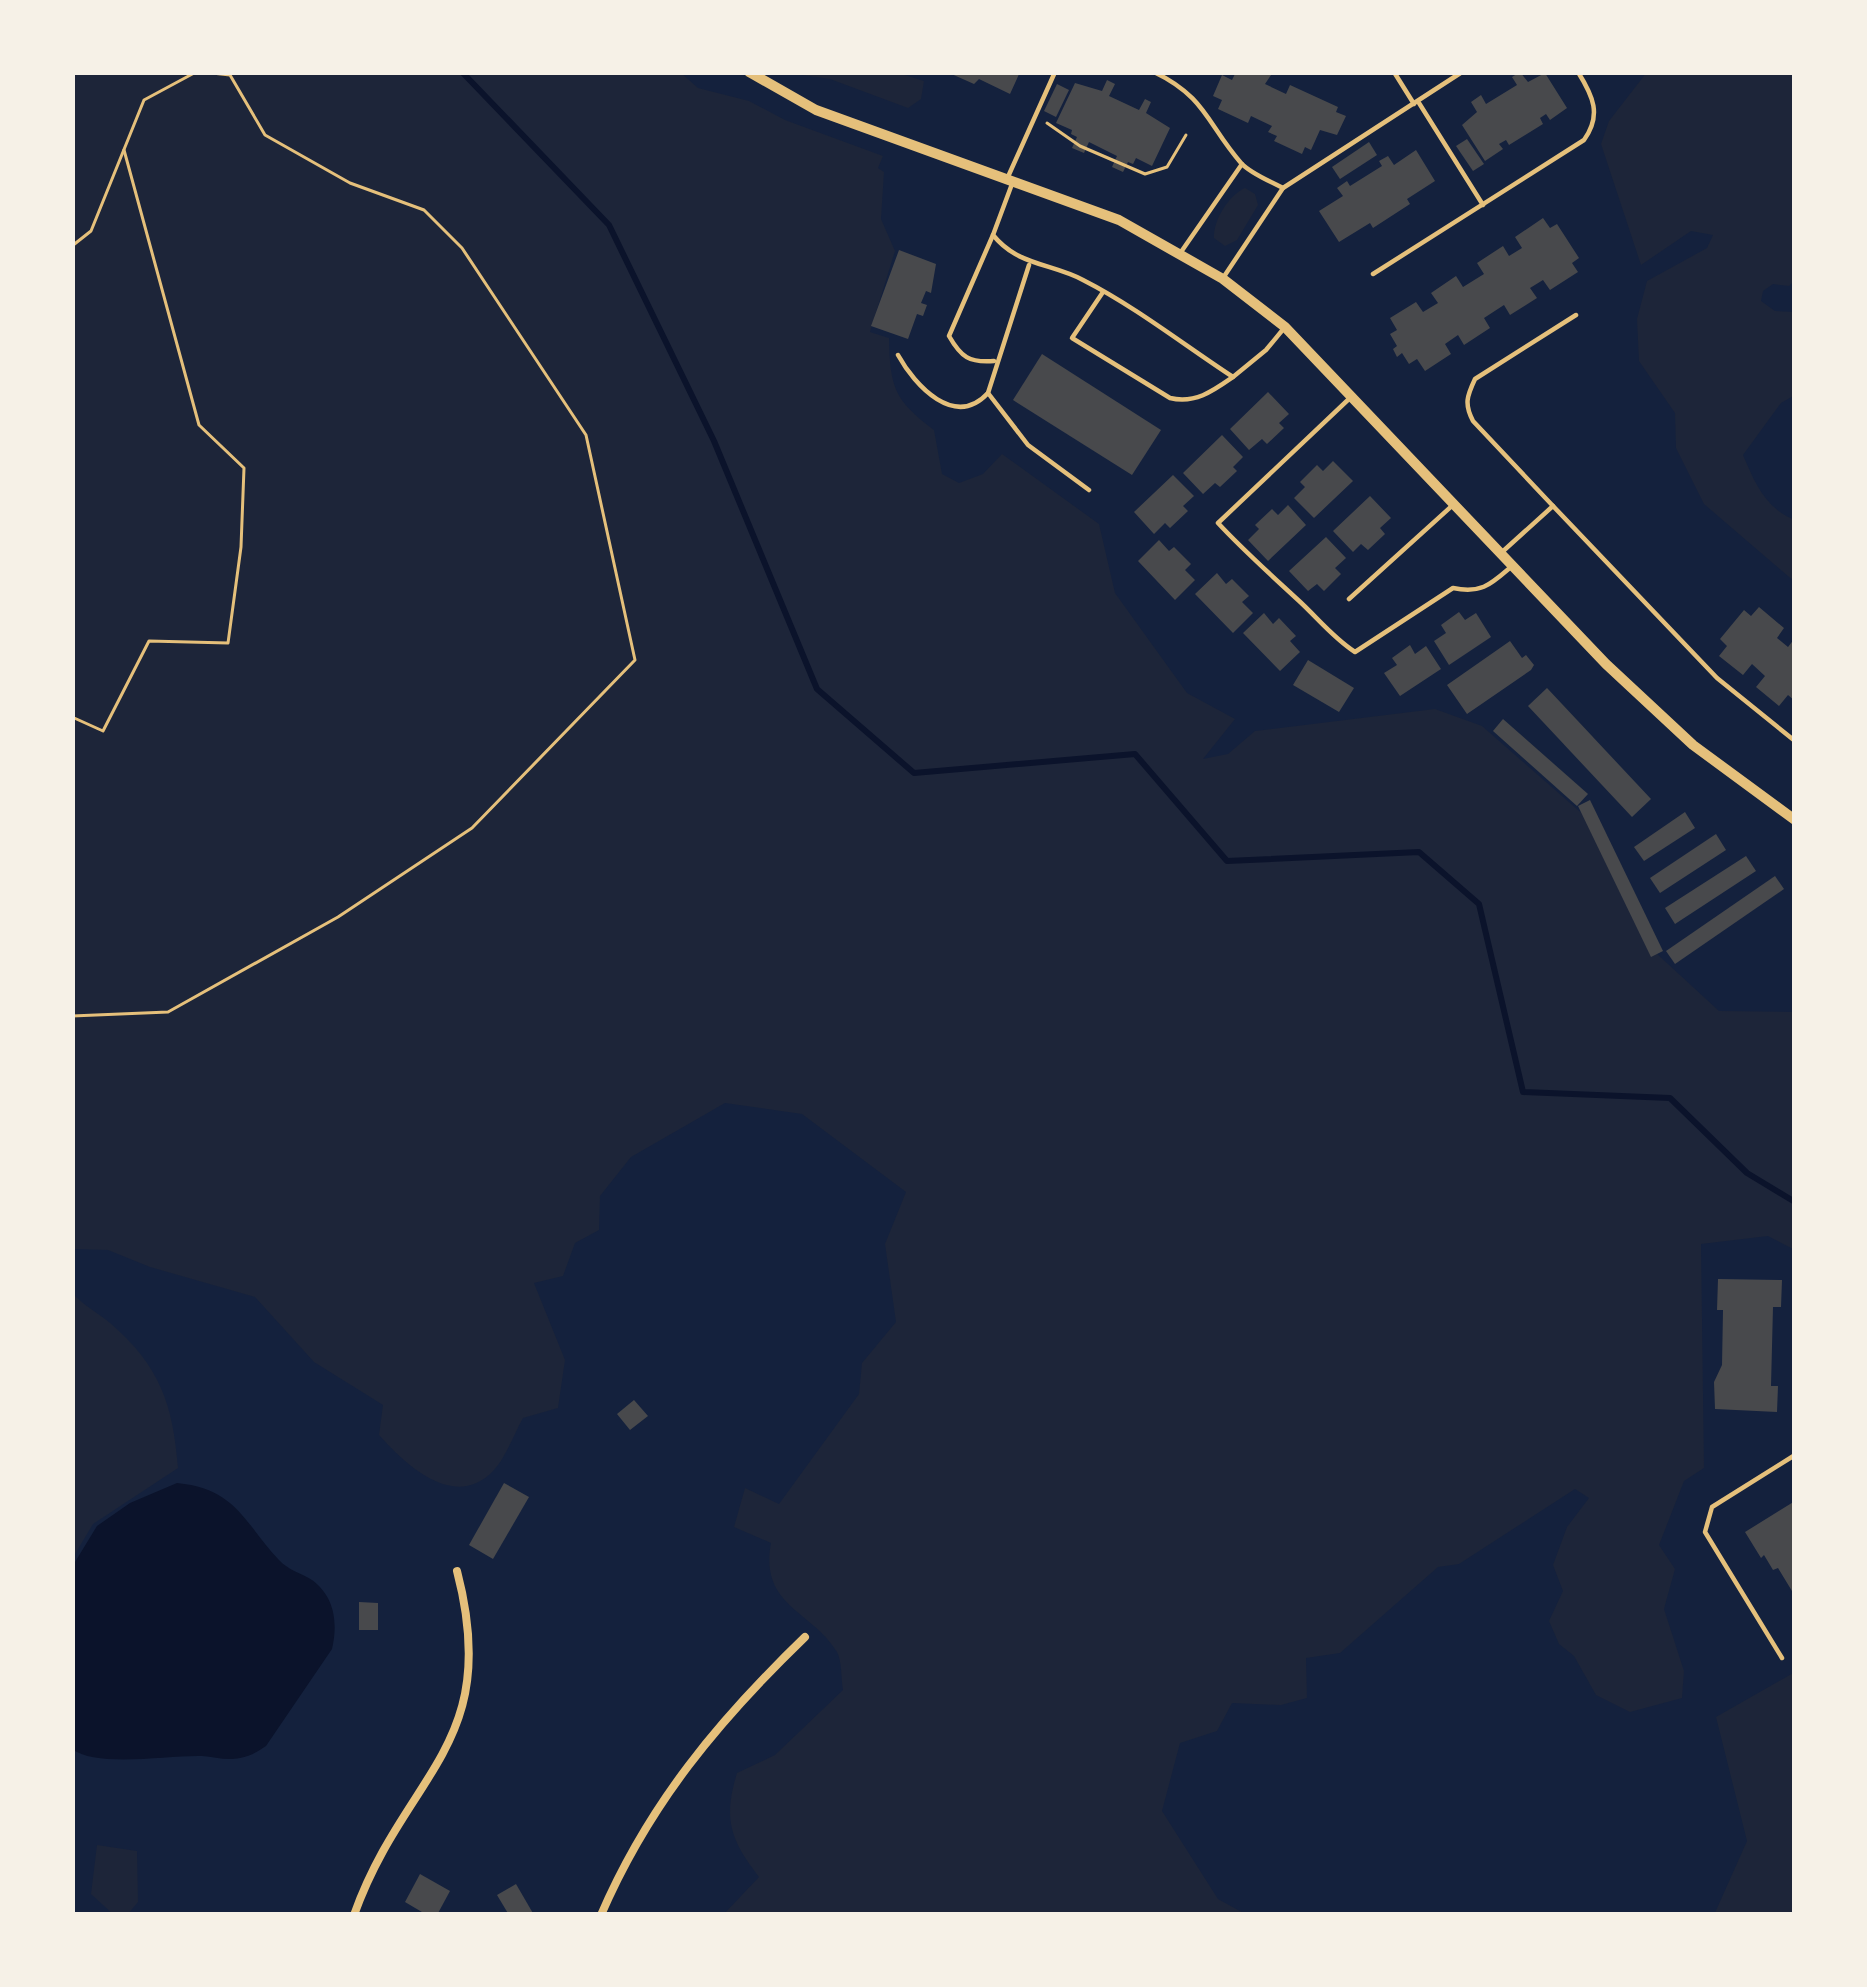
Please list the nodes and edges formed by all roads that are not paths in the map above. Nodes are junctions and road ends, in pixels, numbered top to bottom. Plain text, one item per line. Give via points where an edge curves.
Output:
1 (749, 72) edge
2 (1055, 72) edge
3 (1154, 72) edge
4 (1394, 72) edge
5 (1462, 72) edge
6 (1578, 72) edge
7 (1416, 103) junction
8 (1241, 164) junction
9 (1010, 180) junction
10 (1283, 188) junction
11 (1483, 205) junction
12 (993, 235) junction
13 (1181, 252) junction
14 (1030, 264) junction
15 (1373, 274) dead end
16 (1223, 279) junction
17 (1103, 291) junction
18 (1576, 315) dead end
19 (1286, 327) junction
20 (898, 355) dead end
21 (997, 360) junction
22 (1233, 377) junction
23 (988, 393) junction
24 (1352, 395) junction
25 (1089, 490) dead end
26 (1454, 504) junction
27 (1553, 506) junction
28 (1501, 554) junction
29 (1512, 566) junction
30 (1348, 599) dead end
31 (1795, 741) edge
32 (1795, 820) edge
33 (1795, 1456) edge
34 (458, 1571) dead end
35 (805, 1637) dead end
36 (1782, 1658) dead end
37 (354, 1915) edge
38 (601, 1915) edge

1 - 9 main road via 816,110
2 - 9 lane
3 - 8 lane via 1197,101
4 - 7 lane
5 - 7 lane
6 - 11 lane via 1594,111 1584,140
7 - 10 lane
7 - 11 lane
8 - 10 lane
8 - 13 lane
9 - 12 lane
9 - 13 main road
10 - 16 lane
11 - 15 lane
12 - 14 lane
12 - 21 lane via 949,336 970,362
13 - 16 main road
14 - 17 lane
14 - 21 lane
16 - 19 main road
17 - 22 lane
17 - 22 lane via 1072,338 1182,401
18 - 27 lane via 1475,380 1467,394 1473,421
19 - 22 lane
19 - 24 main road
20 - 23 lane via 939,402 958,407
21 - 23 lane
23 - 25 lane via 1028,445
24 - 26 main road
24 - 29 lane via 1218,523 1269,578 1355,652 1453,589 1486,589
26 - 28 main road
26 - 30 lane
27 - 28 lane
27 - 31 lane via 1717,678
28 - 29 main road
29 - 32 main road via 1693,745
33 - 36 lane via 1712,1507 1705,1532
34 - 37 street via 472,1648 462,1715 367,1878
35 - 38 street via 664,1795

